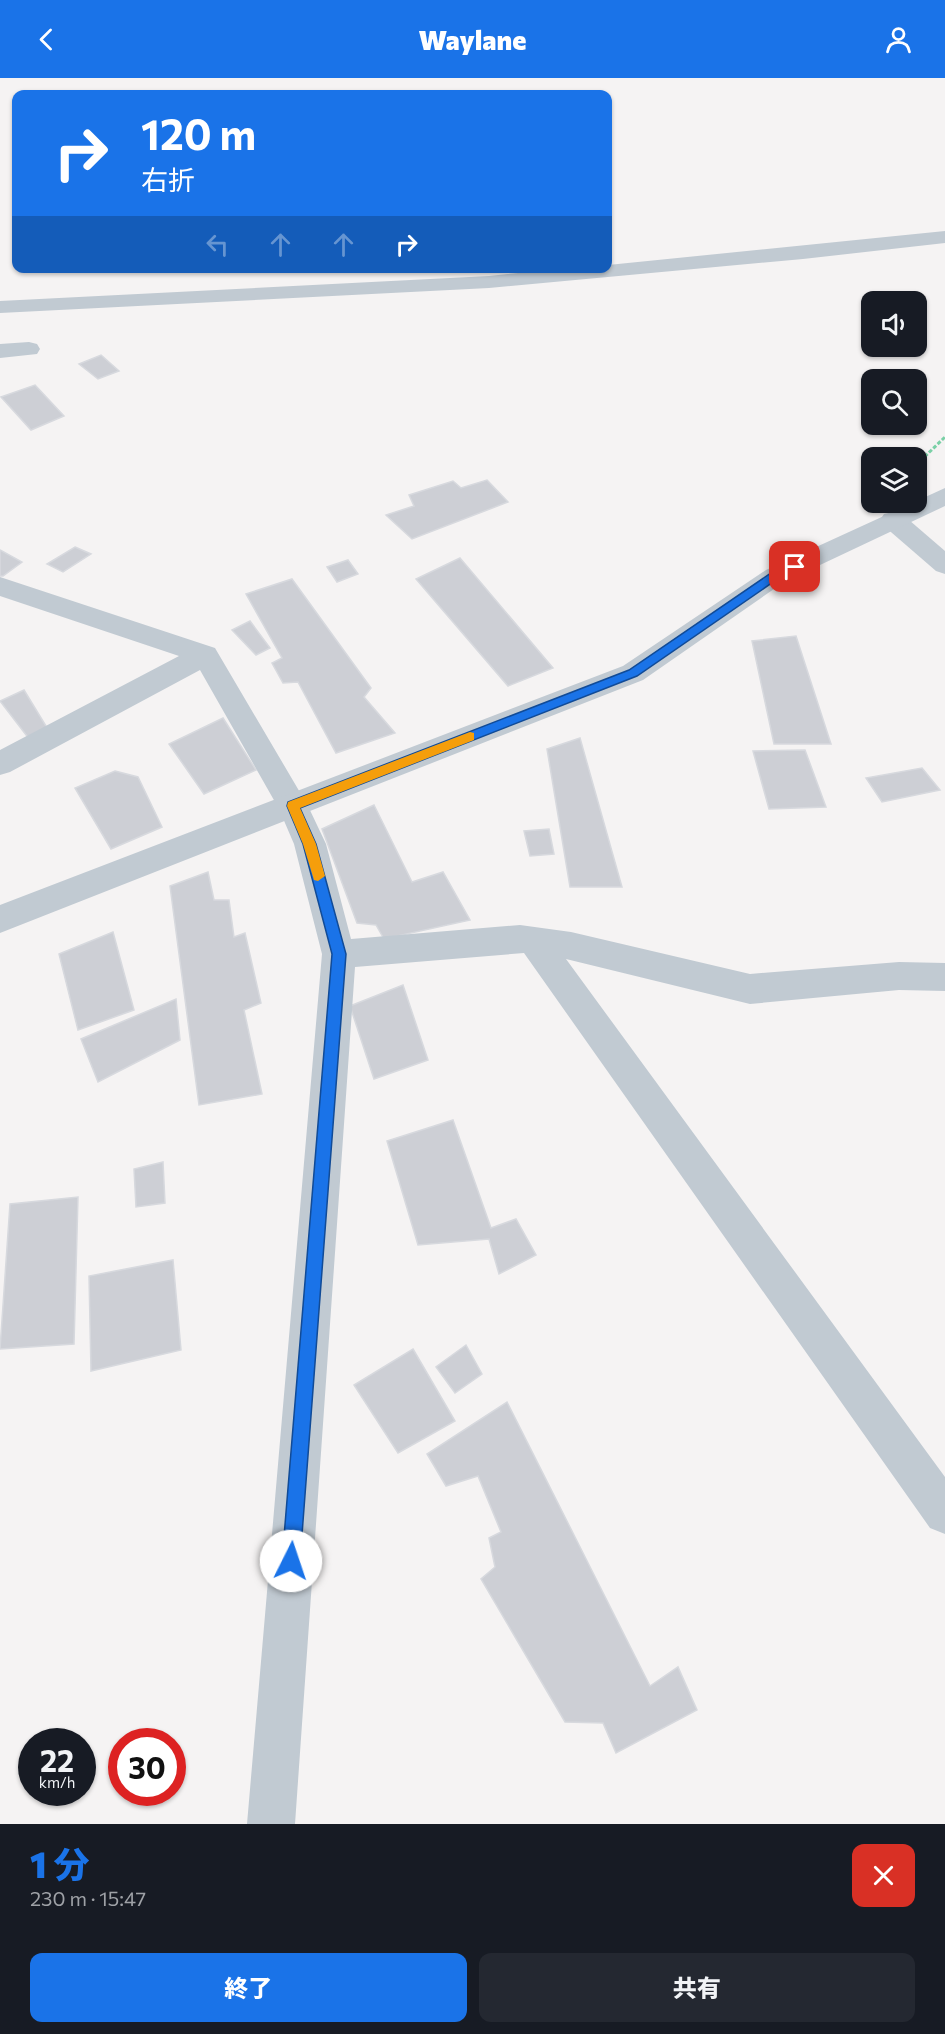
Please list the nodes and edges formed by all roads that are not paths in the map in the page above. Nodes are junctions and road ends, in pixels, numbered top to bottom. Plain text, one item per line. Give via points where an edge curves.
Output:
1 (945, 237) edge
2 (612, 271) edge
3 (586, 273) edge
4 (0, 307) edge
5 (29, 348) dead end
6 (0, 351) edge
7 (945, 496) edge
8 (893, 520) junction
9 (945, 565) edge
10 (0, 586) edge
11 (205, 655) junction
12 (0, 764) edge
13 (293, 806) junction
14 (0, 919) edge
15 (534, 941) junction
16 (339, 954) junction
17 (945, 977) edge
18 (945, 1513) edge
19 (271, 1824) edge

1 - 2 street
3 - 4 street via 489,282
5 - 6 street
7 - 8 street
8 - 9 street
8 - 13 street via 775,576 633,673
10 - 11 street
11 - 12 street
11 - 13 street
13 - 14 street
13 - 16 street via 310,844
15 - 16 street
15 - 17 street via 571,946 750,989 898,976
15 - 18 street
16 - 19 street

